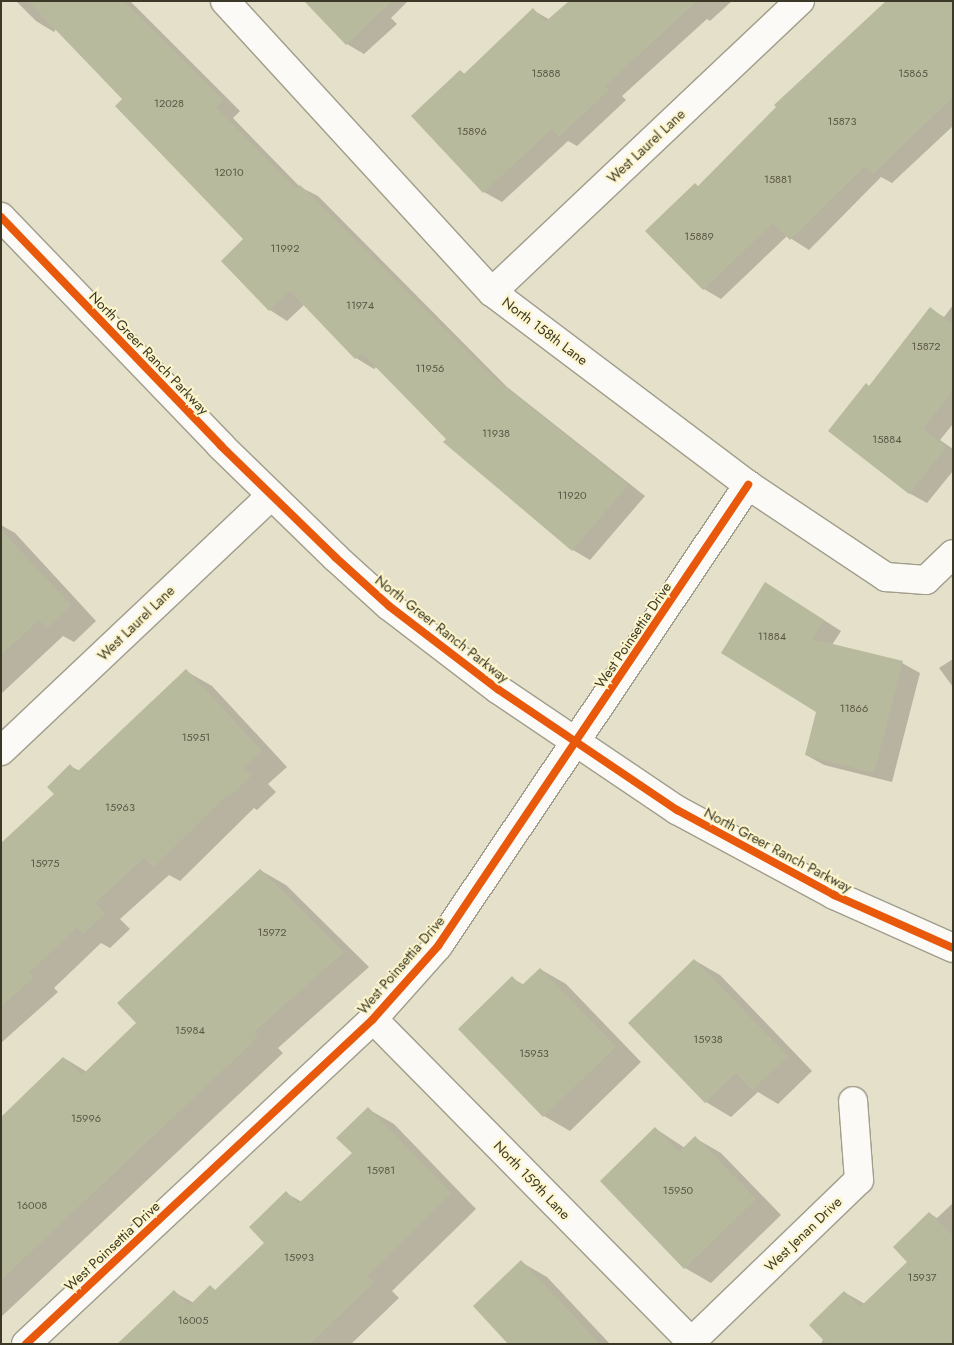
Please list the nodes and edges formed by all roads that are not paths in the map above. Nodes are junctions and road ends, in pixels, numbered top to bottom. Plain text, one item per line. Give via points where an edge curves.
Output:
1 (225, 1) edge
2 (800, 1) edge
3 (1, 217) edge
4 (492, 292) junction
5 (748, 485) junction
6 (271, 496) junction
7 (953, 554) edge
8 (576, 743) junction
9 (1, 751) edge
10 (953, 948) edge
11 (373, 1018) junction
12 (853, 1101) dead end
13 (690, 1343) edge
14 (26, 1344) edge

1 - 4 street, North 158th Lane
2 - 4 street, West Laurel Lane
3 - 6 street, North Greer Ranch Parkway
4 - 5 street, North 158th Lane
5 - 7 street, North 158th Lane via 886,577 926,580
5 - 8 street, West Poinsettia Drive
6 - 8 street, North Greer Ranch Parkway via 390,606
6 - 9 street, West Laurel Lane
8 - 10 street, North Greer Ranch Parkway via 677,810 750,851 834,895
8 - 11 street, West Poinsettia Drive via 438,946
11 - 13 street, North 159th Lane
11 - 14 street, West Poinsettia Drive
12 - 13 street, West Jenan Drive via 859,1180

